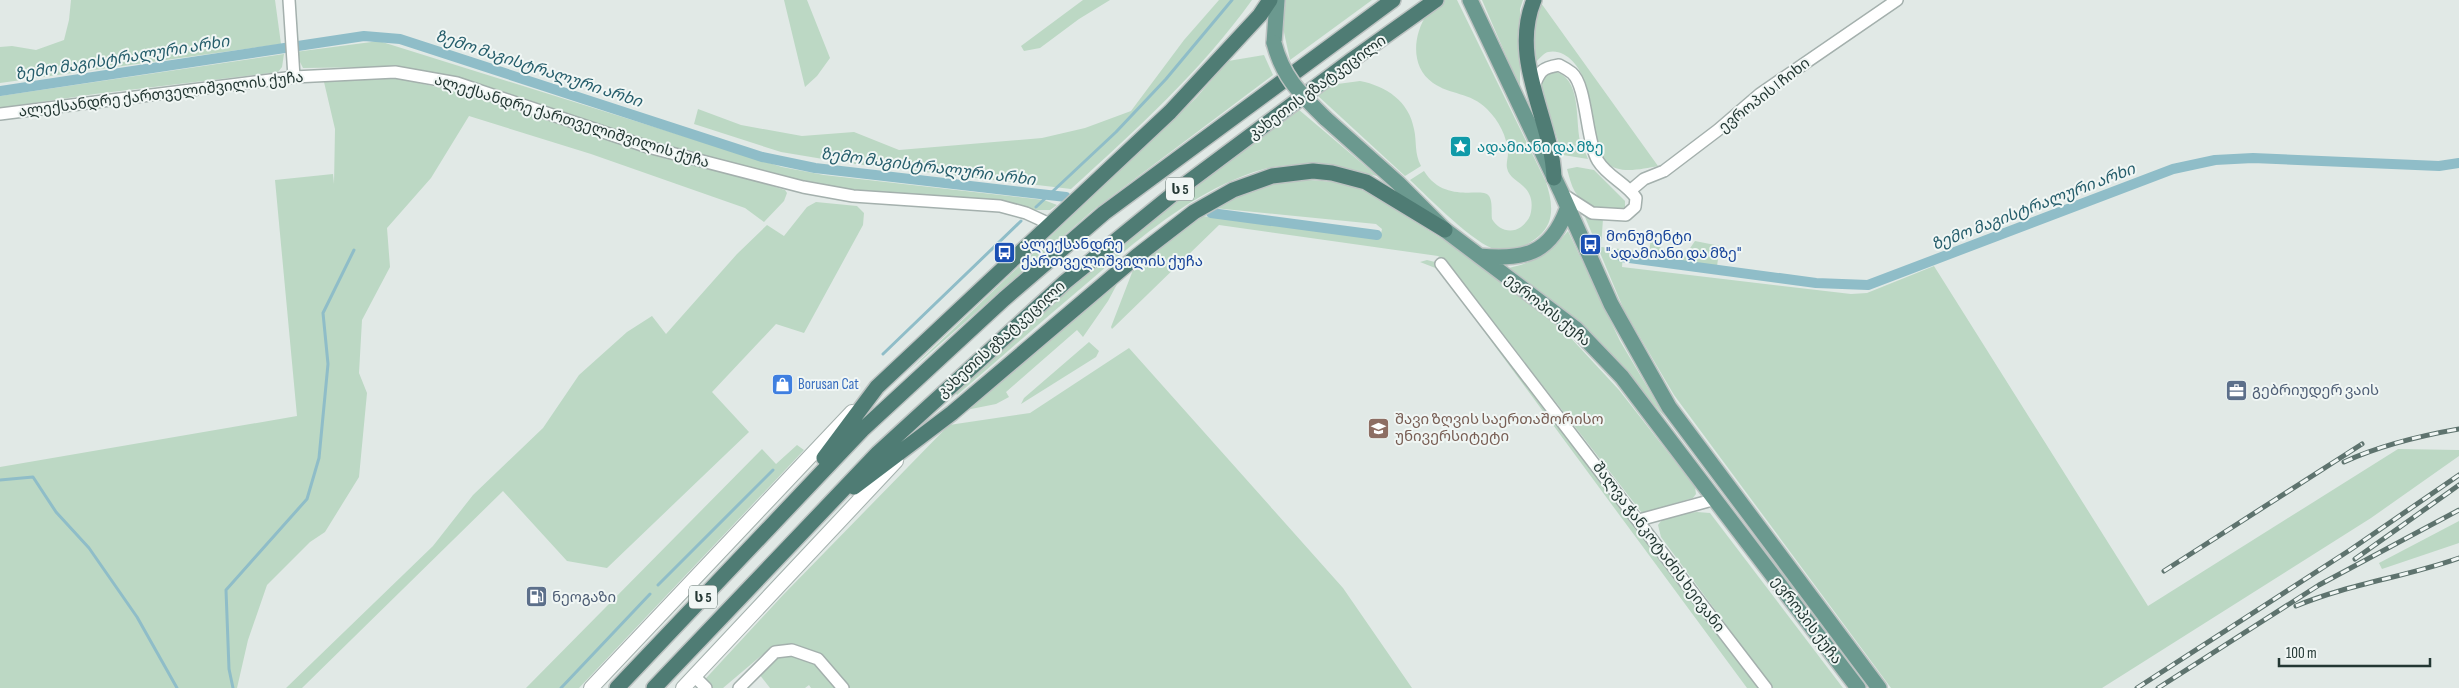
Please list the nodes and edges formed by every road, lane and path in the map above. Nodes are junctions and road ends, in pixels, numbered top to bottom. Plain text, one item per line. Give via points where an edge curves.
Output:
1 (289, 0) edge
2 (1270, 0) edge
3 (1277, 0) edge
4 (1394, 0) edge
5 (1436, 0) edge
6 (1534, 0) edge
7 (1897, 0) edge
8 (1471, 4) edge
9 (294, 77) junction
10 (1533, 88) junction
11 (0, 114) edge
12 (1554, 178) junction
13 (1631, 190) junction
14 (1561, 192) junction
15 (1567, 209) junction
16 (1050, 224) junction
17 (1445, 230) junction
18 (1478, 256) junction
19 (1441, 264) dead end
20 (877, 386) junction
21 (938, 395) junction
22 (910, 448) junction
23 (1716, 499) junction
24 (788, 506) junction
25 (820, 512) junction
26 (1639, 520) junction
27 (694, 676) junction
28 (591, 688) edge
29 (617, 688) edge
30 (654, 688) edge
31 (683, 688) edge
32 (706, 688) edge
33 (739, 688) edge
34 (843, 688) edge
35 (1766, 688) edge
36 (1858, 688) edge
37 (1879, 688) edge

1 - 9 street
2 - 16 highway via 1260,15 1170,112
3 - 17 main road, ევროპის ქუჩა, bridge via 1274,44 1279,62 1296,89
4 - 24 highway, კახეთის გზატკეცილი / ს 5 via 1071,240 904,391
5 - 21 highway, კახეთის გზატკეცილი / ს 5 via 1183,186 1065,282
6 - 10 highway via 1528,15 1525,40
7 - 13 street, ევროპის I ჩიხი via 1760,94 1664,172 1644,179
8 - 12 main road, ევროპის ქუჩა
9 - 11 street, ალექსანდრე ქართველიშვილის ქუჩა
9 - 16 street, ალექსანდრე ქართველიშვილის ქუჩა via 395,72 457,82 648,147 802,187 853,196 1000,206
10 - 12 highway
10 - 13 street via 1540,72 1547,67 1559,65 1573,74 1580,86 1597,160 1610,176
12 - 14 main road, ევროპის ქუჩა
13 - 14 street via 1636,198 1635,207 1626,215 1592,213
14 - 15 main road, ევროპის ქუჩა
15 - 18 main road via 1555,234 1534,252 1517,258
15 - 37 main road, ევროპის ქუჩა via 1611,304 1669,407
16 - 20 highway
17 - 18 main road, ევროპის ქუჩა
17 - 22 highway via 1366,182 1332,173 1313,171 1272,176 1233,190 1194,212 1110,278
18 - 23 main road, ევროპის ქუჩა via 1576,329 1622,377
19 - 26 street, შალვა ჭანკოტაძის ხეივანი
20 - 24 highway
20 - 28 street
21 - 22 highway
21 - 25 highway, კახეთის გზატკეცილი / ს 5
22 - 25 highway
22 - 27 street
23 - 26 street
23 - 36 main road, ევროპის ქუჩა
24 - 29 highway, კახეთის გზატკეცილი / ს 5
25 - 30 highway, კახეთის გზატკეცილი / ს 5
26 - 35 street, შალვა ჭანკოტაძის ხეივანი
27 - 31 street
27 - 32 street
33 - 34 street via 775,652 792,650 818,659

